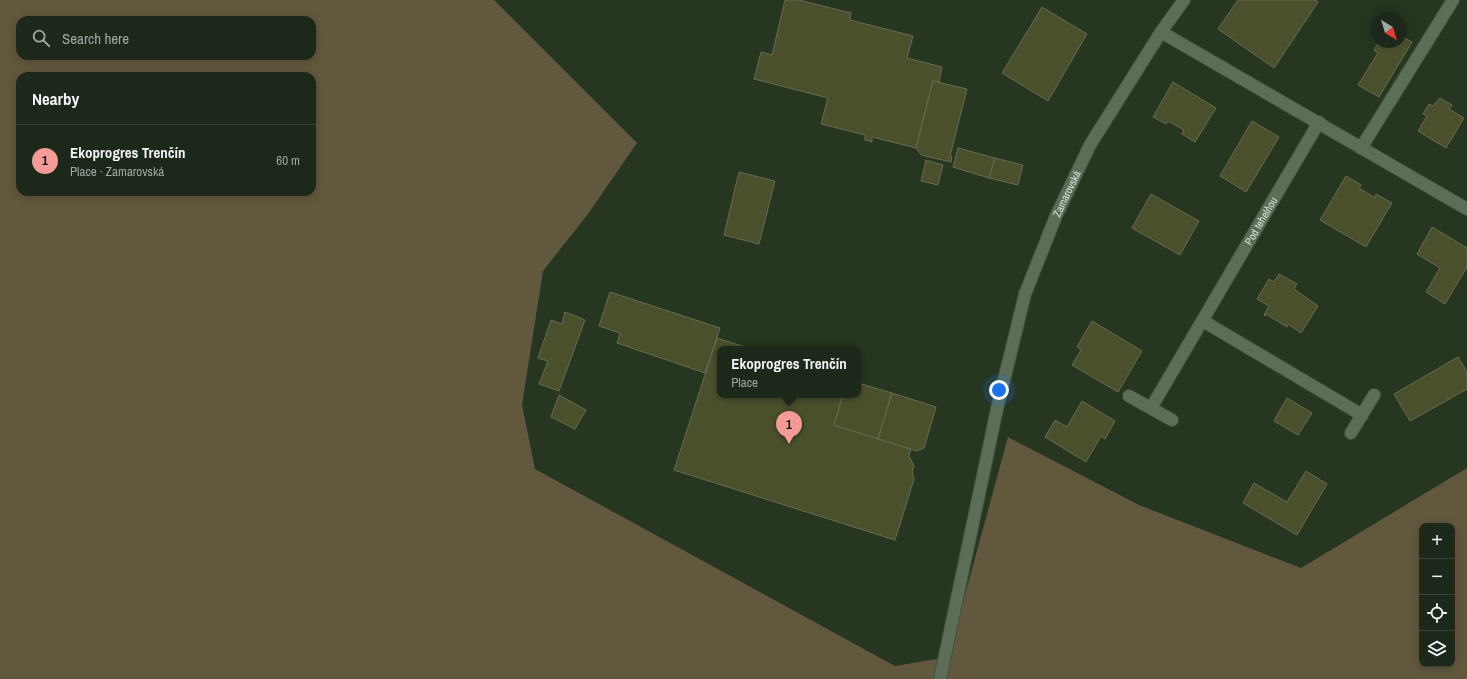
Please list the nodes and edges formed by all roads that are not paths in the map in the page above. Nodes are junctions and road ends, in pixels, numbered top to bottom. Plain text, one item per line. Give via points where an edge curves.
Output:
1 (1184, 0) edge
2 (1453, 0) edge
3 (1161, 32) junction
4 (1319, 122) junction
5 (1361, 148) junction
6 (1467, 209) edge
7 (1203, 320) junction
8 (1374, 395) dead end
9 (1129, 396) dead end
10 (1151, 408) junction
11 (1362, 415) junction
12 (1172, 420) dead end
13 (1351, 434) dead end
14 (940, 679) edge

1 - 3 street, Zamarovská
2 - 5 street
3 - 4 street
3 - 14 street, Zamarovská via 1090,145 1056,216 1025,294 997,409
4 - 5 street
4 - 7 street, Pod tehelňou
5 - 6 street
7 - 10 street, Pod tehelňou
7 - 11 street
8 - 11 street
9 - 10 street
10 - 12 street
11 - 13 street

